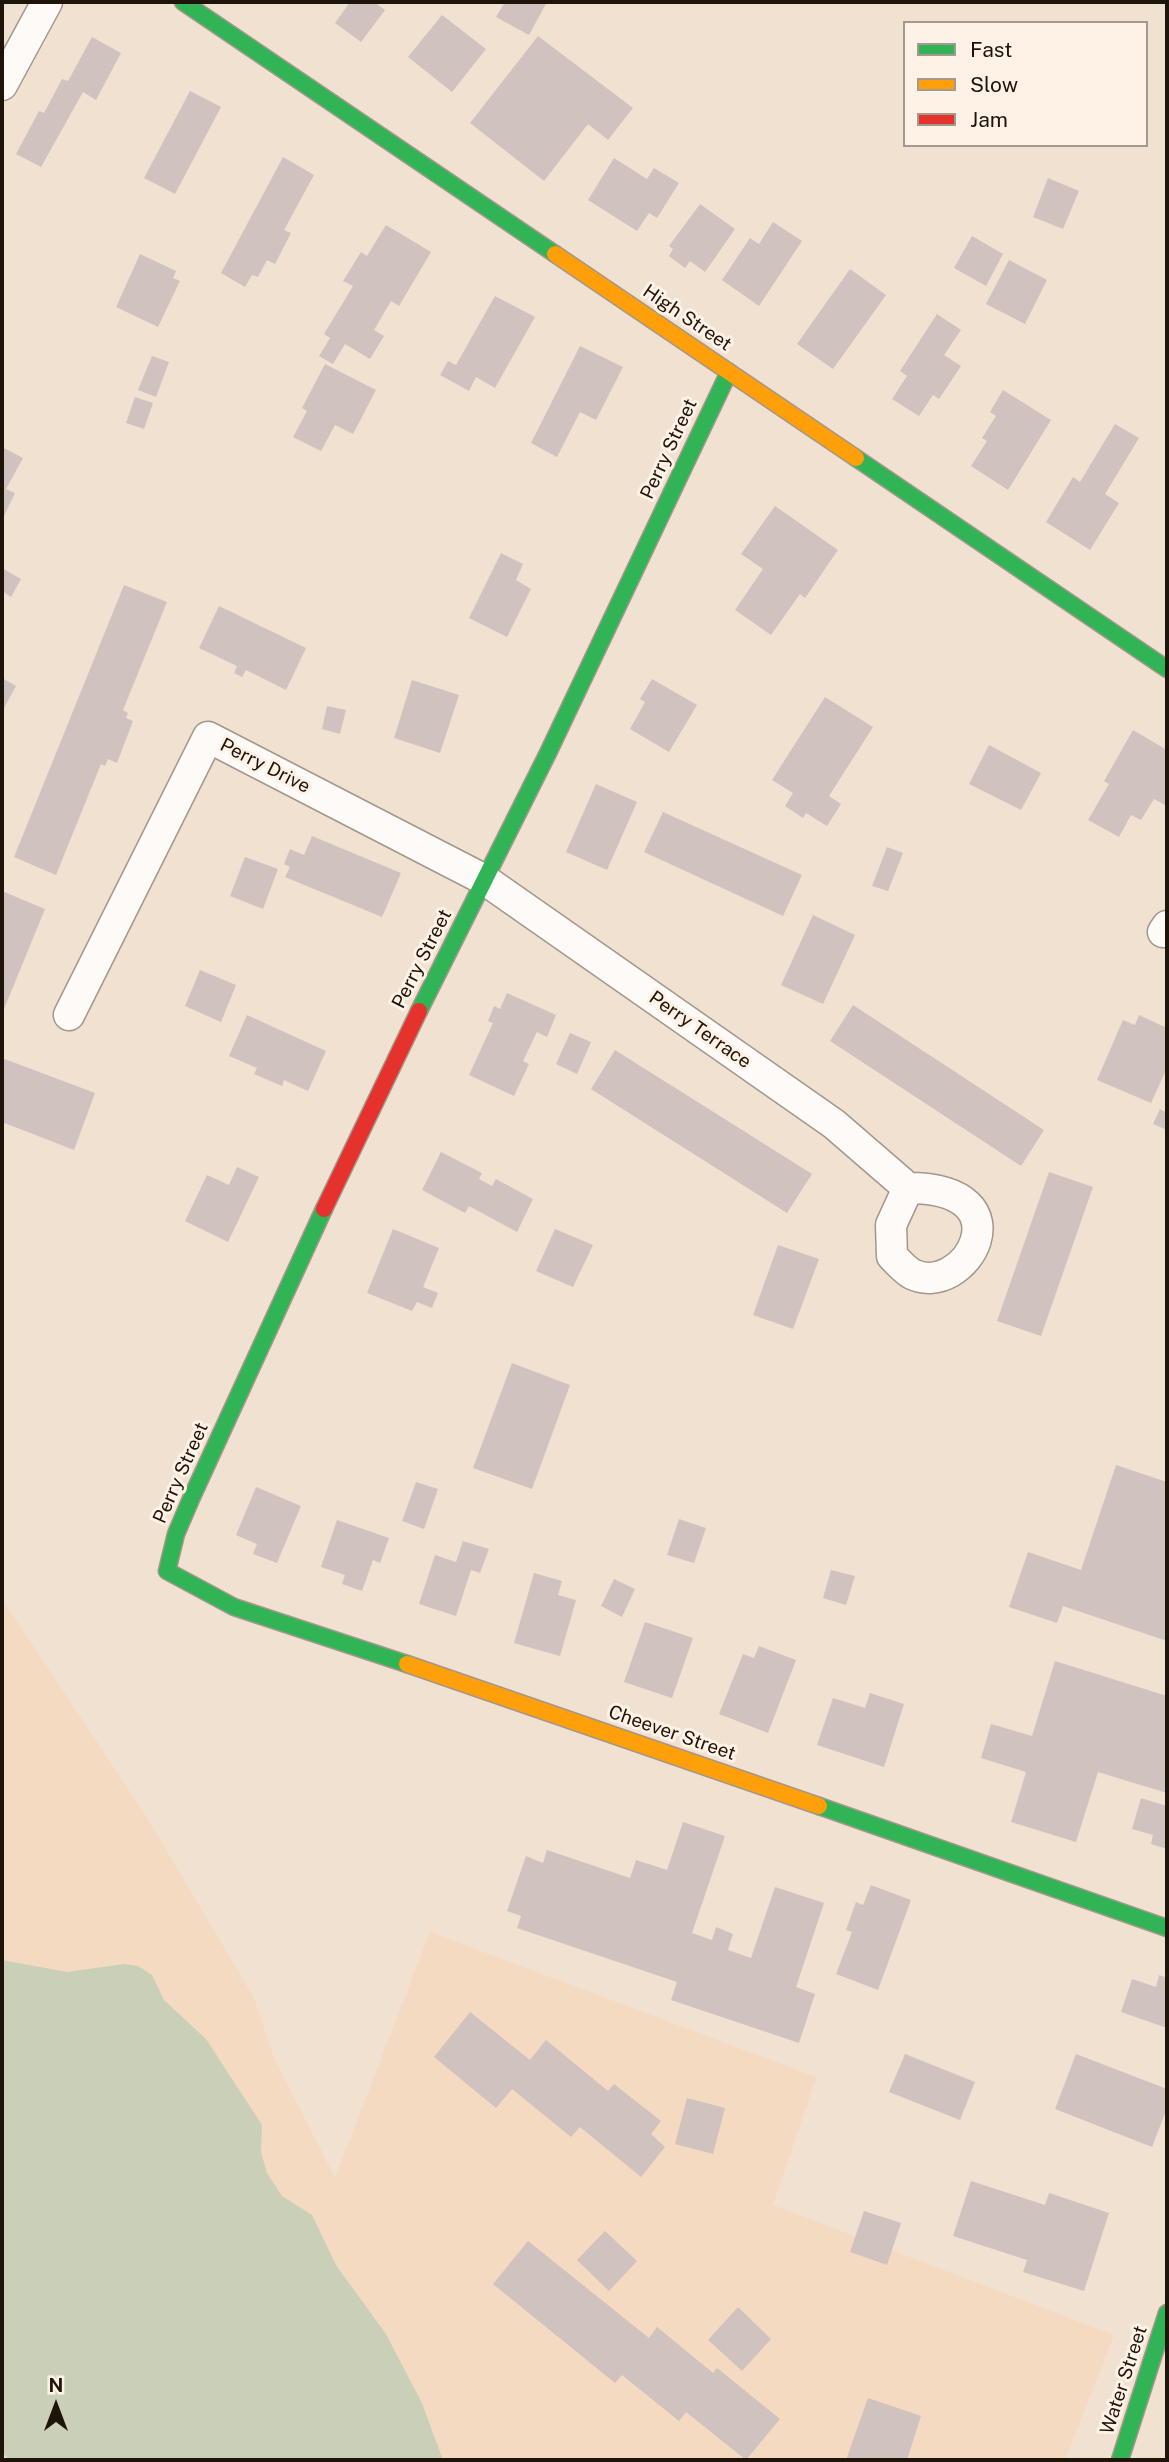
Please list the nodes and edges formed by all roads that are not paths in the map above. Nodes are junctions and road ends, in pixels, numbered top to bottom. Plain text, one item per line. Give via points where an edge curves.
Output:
1 (47, 2) edge
2 (183, 2) edge
3 (2, 85) edge
4 (729, 372) junction
5 (1167, 669) edge
6 (485, 880) junction
7 (69, 1015) dead end
8 (908, 1188) dead end
9 (167, 1571) joint
10 (1167, 1928) edge
11 (1167, 2313) edge
12 (1120, 2460) edge

1 - 3 street
2 - 4 street, High Street
4 - 5 street, High Street
4 - 6 street, Perry Street
6 - 7 street, Perry Drive via 208,737
6 - 8 street, Perry Terrace via 834,1124
6 - 9 street, Perry Street via 359,1132 191,1499
9 - 10 street, Cheever Street via 234,1607 536,1707
11 - 12 street, Water Street

